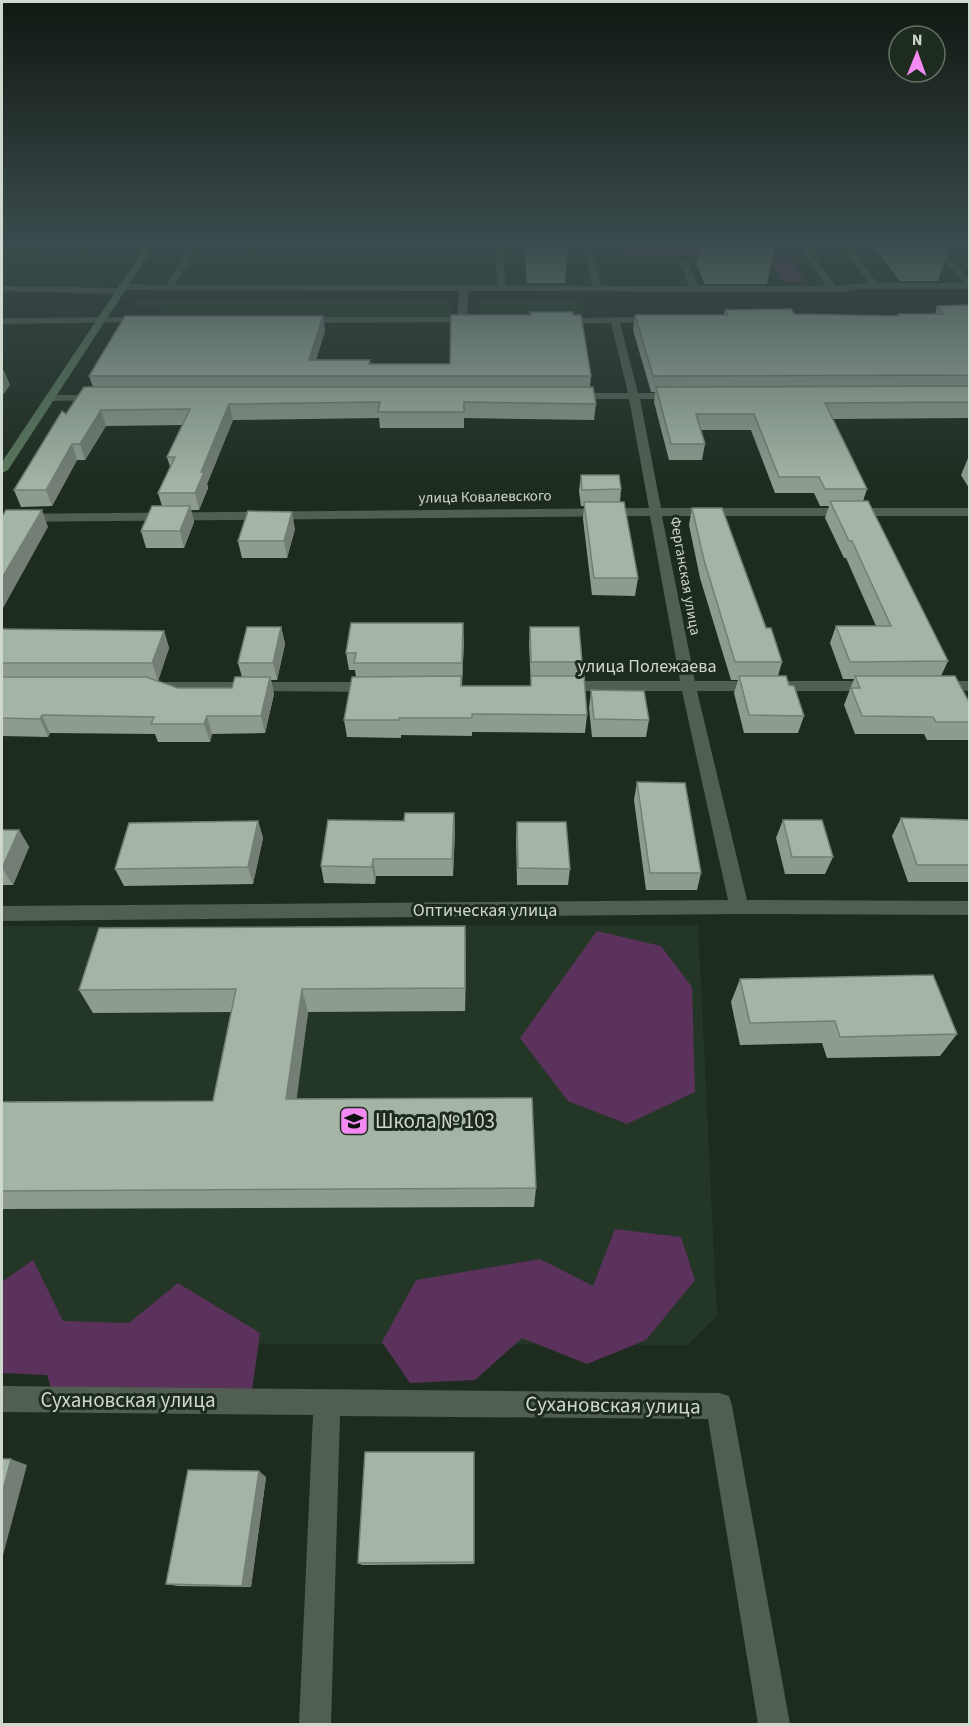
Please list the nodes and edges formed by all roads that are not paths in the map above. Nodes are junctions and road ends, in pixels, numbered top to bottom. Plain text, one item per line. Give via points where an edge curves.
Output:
1 (99, 324) edge
2 (616, 324) edge
3 (563, 396) edge
4 (634, 396) junction
5 (694, 396) edge
6 (49, 398) junction
7 (109, 398) edge
8 (2, 470) edge
9 (656, 512) junction
10 (969, 513) edge
11 (2, 518) edge
12 (546, 686) edge
13 (688, 686) junction
14 (887, 686) edge
15 (922, 686) edge
16 (969, 686) edge
17 (132, 687) edge
18 (392, 687) edge
19 (739, 908) junction
20 (969, 908) edge
21 (2, 914) edge
22 (2, 1399) edge
23 (327, 1401) junction
24 (315, 1725) edge
25 (774, 1725) edge

1 - 6 street
2 - 4 street, Ферганская улица
3 - 4 street
4 - 5 street
4 - 9 street, Ферганская улица
6 - 7 street
6 - 8 street
9 - 10 street, улица Ковалевского
9 - 11 street, улица Ковалевского
9 - 13 street, Ферганская улица
12 - 13 street, улица Полежаева
13 - 14 street, улица Полежаева
13 - 19 street, Ферганская улица
15 - 16 street
17 - 18 street
19 - 20 street, Оптическая улица
19 - 21 street, Оптическая улица
22 - 23 street, Сухановская улица
23 - 24 street
23 - 25 street, Сухановская улица via 719,1406

